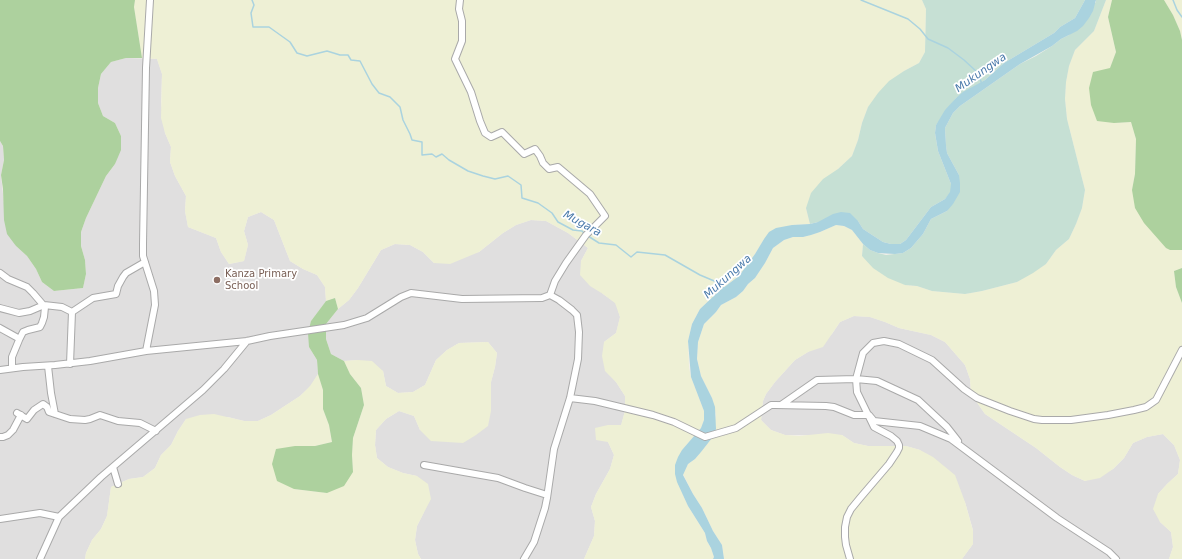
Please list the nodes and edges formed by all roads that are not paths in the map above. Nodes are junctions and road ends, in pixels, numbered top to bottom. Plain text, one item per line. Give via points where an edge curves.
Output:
1 (150, 0) edge
2 (460, 0) edge
3 (145, 262) junction
4 (0, 272) edge
5 (550, 295) junction
6 (44, 305) junction
7 (0, 308) edge
8 (72, 312) junction
9 (0, 328) edge
10 (19, 340) junction
11 (247, 341) junction
12 (1182, 350) edge
13 (146, 351) junction
14 (70, 364) junction
15 (48, 366) junction
16 (12, 368) junction
17 (0, 370) edge
18 (856, 379) junction
19 (570, 398) junction
20 (781, 405) junction
21 (55, 414) junction
22 (868, 415) junction
23 (156, 431) junction
24 (1, 438) edge
25 (962, 448) junction
26 (424, 464) dead end
27 (113, 467) junction
28 (118, 484) dead end
29 (547, 495) junction
30 (59, 517) junction
31 (0, 519) edge
32 (40, 559) edge
33 (524, 559) edge
34 (850, 559) edge
35 (1116, 559) edge

1 - 3 street via 142,212
2 - 5 street via 462,41 455,59 471,92 485,133 491,137 502,132 524,154 535,149 549,169 558,167 590,194 604,216 566,262 554,280
3 - 8 street via 126,273 116,294 93,298
3 - 13 street via 154,291 155,305
4 - 6 street via 8,279 27,287
5 - 11 street via 542,298 462,299 411,293 363,320
5 - 19 street via 577,315 578,358
6 - 7 street via 19,313
6 - 8 street via 62,307
6 - 10 street via 44,317 40,327 23,332
8 - 14 street
9 - 10 street
10 - 16 street via 12,357
11 - 13 street
11 - 23 street via 203,390
12 - 18 street via 1156,400 1151,404 1134,410 1071,420 1034,419 987,403 964,389 932,360 899,344 884,340 873,343 864,353
13 - 14 street
14 - 15 street
15 - 16 street
15 - 21 street
16 - 17 street
18 - 20 street via 817,380
18 - 22 street via 857,392
18 - 25 street via 877,381 918,400 947,427
19 - 20 street via 653,415 705,436 736,428 771,405
19 - 29 street via 555,444
20 - 22 street via 826,406 854,415
21 - 23 street via 82,421 102,415 118,421 140,423
21 - 24 street via 49,412 43,404 27,419 19,414 13,430
22 - 25 street via 874,421 920,426 951,439
22 - 34 street via 874,427 897,441 899,448 847,517 845,537
23 - 27 street
25 - 35 street
26 - 29 street via 498,478
27 - 28 street
27 - 30 street
29 - 33 street via 539,529
30 - 31 street via 40,514
30 - 32 street

